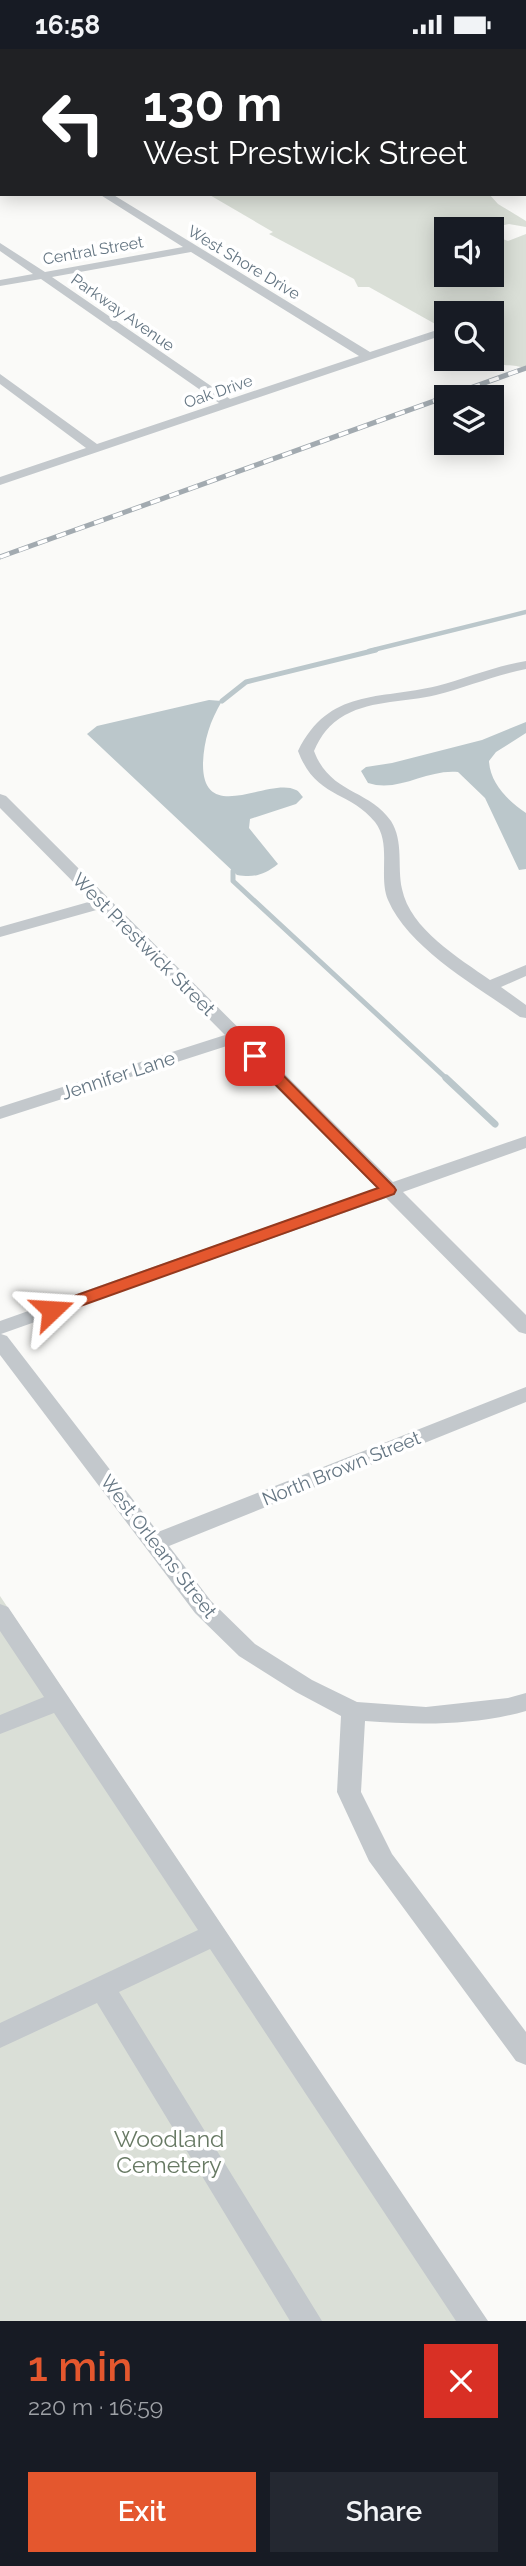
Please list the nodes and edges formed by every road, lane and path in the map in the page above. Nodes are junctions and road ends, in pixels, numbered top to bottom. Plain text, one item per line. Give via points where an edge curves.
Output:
1 (107, 196) edge
2 (0, 246) edge
3 (191, 249) junction
4 (42, 275) junction
5 (0, 283) edge
6 (434, 334) edge
7 (368, 356) junction
8 (0, 379) edge
9 (229, 404) junction
10 (95, 449) junction
11 (0, 481) edge
12 (526, 665) edge
13 (0, 799) edge
14 (102, 903) junction
15 (0, 932) edge
16 (526, 969) edge
17 (490, 986) junction
18 (526, 1013) edge
19 (236, 1037) junction
20 (0, 1113) edge
21 (526, 1142) edge
22 (388, 1190) junction
23 (526, 1327) edge
24 (0, 1328) edge
25 (0, 1341) edge
26 (526, 1394) edge
27 (156, 1542) junction
28 (0, 1613) edge
29 (59, 1701) junction
30 (526, 1702) edge
31 (353, 1711) junction
32 (0, 1725) edge
33 (215, 1934) junction
34 (102, 1989) junction
35 (0, 2036) edge
36 (526, 2053) edge
37 (307, 2321) edge
38 (473, 2321) edge

1 - 3 street, West Shore Drive
2 - 4 street, Parkway Avenue
3 - 4 street, Central Street
3 - 7 street, West Shore Drive
4 - 5 street, Central Street
4 - 9 street, Parkway Avenue
6 - 7 street, Oak Drive
7 - 9 street, Oak Drive
8 - 10 street
9 - 10 street, Oak Drive
10 - 11 street, Oak Drive
12 - 17 street via 432,692 341,711 311,734 306,751 316,773 366,806 384,824 393,844 396,900 412,924
13 - 14 street, West Prestwick Street
14 - 15 street
14 - 19 street, West Prestwick Street
16 - 17 street
17 - 18 street
19 - 20 street, Jennifer Lane
19 - 22 street, West Prestwick Street
21 - 22 street
22 - 23 street, West Prestwick Street
22 - 24 street
25 - 27 street, West Orleans Street
26 - 27 street, North Brown Street
27 - 31 street, West Orleans Street via 203,1607 247,1650
28 - 29 street
29 - 32 street
29 - 33 street
30 - 31 street via 426,1716
31 - 36 street via 349,1792 382,1861
33 - 34 street
33 - 38 street
34 - 35 street
34 - 37 street

